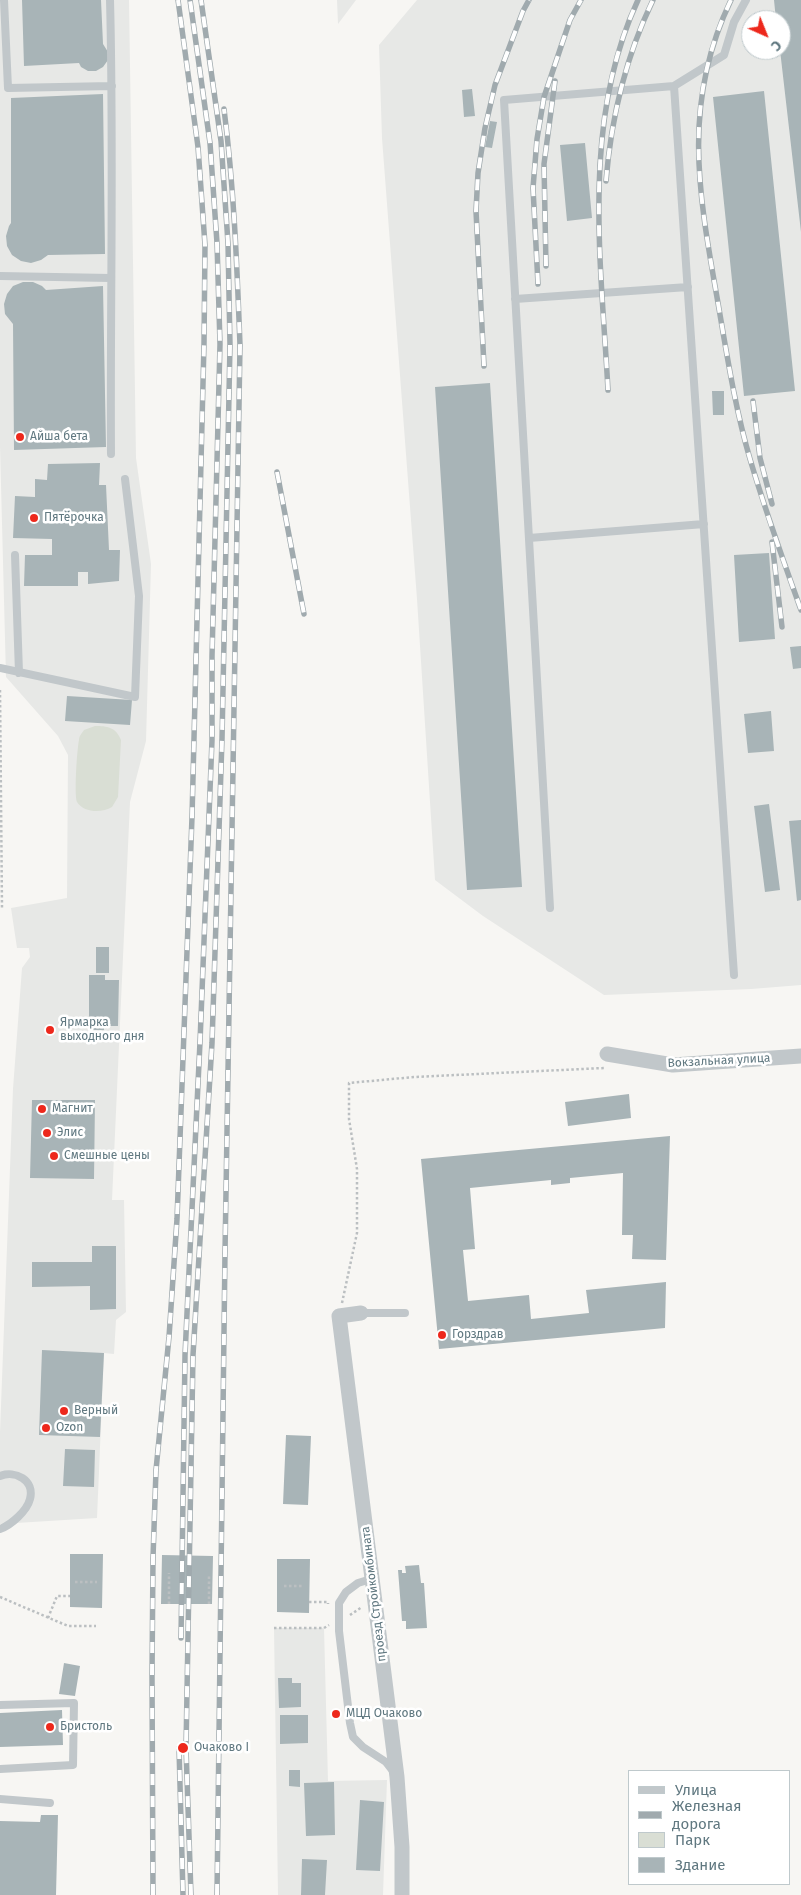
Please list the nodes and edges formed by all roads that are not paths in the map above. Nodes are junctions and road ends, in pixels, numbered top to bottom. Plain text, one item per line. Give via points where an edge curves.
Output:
1 (4, 0) edge
2 (110, 0) edge
3 (746, 0) edge
4 (112, 86) junction
5 (674, 86) junction
6 (0, 276) edge
7 (110, 278) junction
8 (688, 287) junction
9 (515, 298) junction
10 (111, 454) dead end
11 (125, 479) dead end
12 (704, 524) junction
13 (529, 538) junction
14 (15, 555) dead end
15 (0, 668) edge
16 (18, 673) junction
17 (550, 908) dead end
18 (734, 975) dead end
19 (801, 1056) edge
20 (610, 1061) road end
21 (361, 1313) joint
22 (405, 1314) dead end
23 (0, 1476) edge
24 (0, 1529) edge
25 (371, 1579) junction
26 (0, 1705) edge
27 (0, 1770) edge
28 (397, 1776) junction
29 (0, 1799) edge
30 (50, 1803) dead end
31 (402, 1895) edge

1 - 4 lane via 8,88
2 - 4 lane
3 - 5 lane via 734,22 724,55
4 - 7 lane
5 - 8 lane
5 - 9 lane via 504,100
6 - 7 lane
7 - 10 lane
8 - 9 lane
8 - 12 lane
9 - 13 lane
11 - 16 lane via 139,596 135,697
12 - 13 lane
12 - 18 lane
13 - 17 lane
14 - 16 lane
15 - 16 lane
19 - 20 street, Вокзальная улица via 673,1065
21 - 22 lane
21 - 25 street, проезд Стройкомбината via 339,1316
23 - 24 lane via 21,1476 29,1487 30,1498 22,1512
25 - 28 street, проезд Стройкомбината
25 - 28 lane via 358,1583 346,1592 339,1603 339,1631 350,1723 353,1737 386,1762
26 - 27 lane via 74,1704 73,1765
28 - 31 street, проезд Стройкомбината
29 - 30 lane

